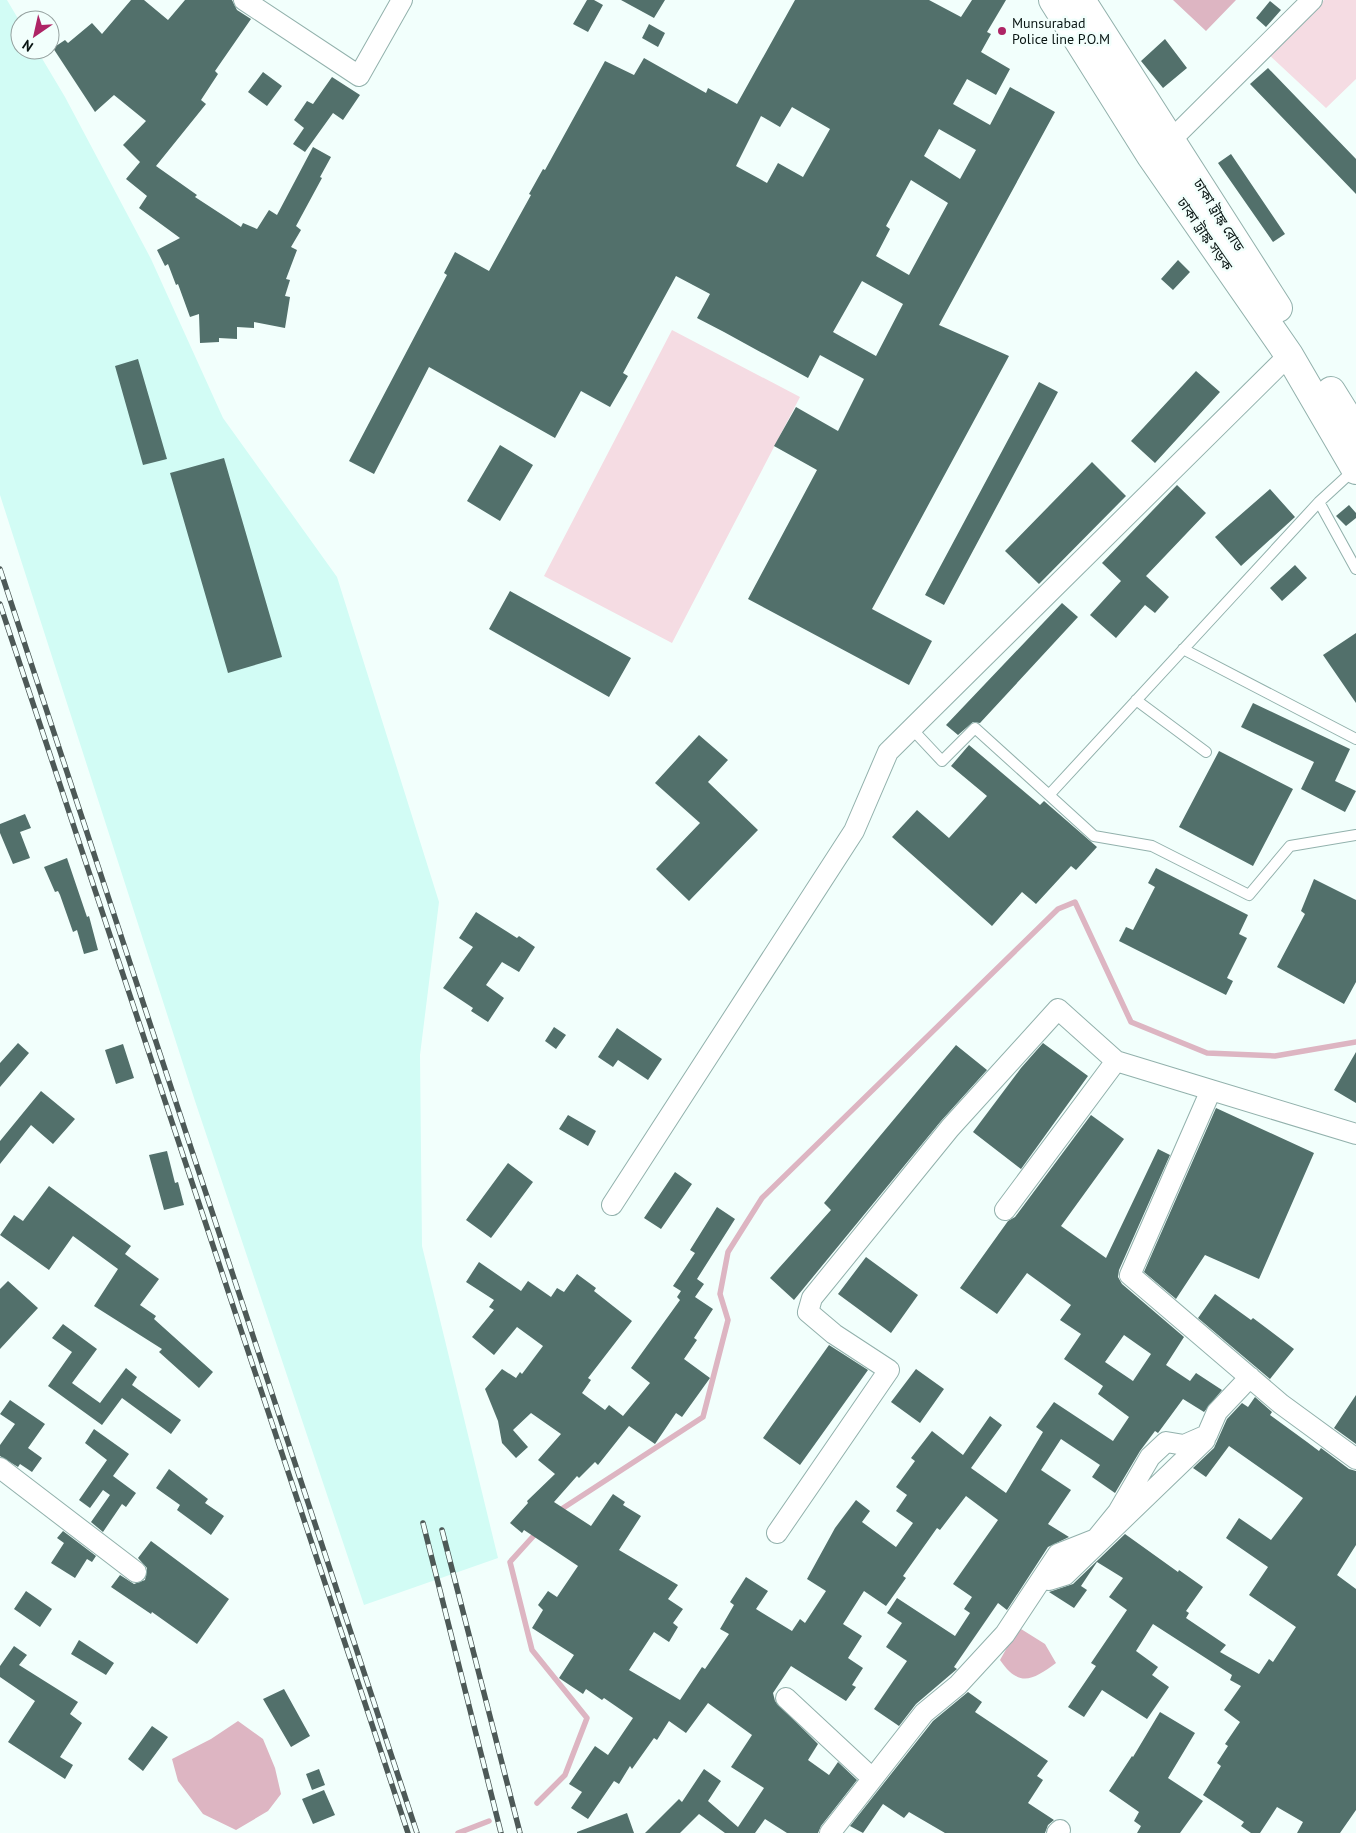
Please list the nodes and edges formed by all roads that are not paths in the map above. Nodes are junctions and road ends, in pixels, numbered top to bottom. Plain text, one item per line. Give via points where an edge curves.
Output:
1 (244, 0) edge
2 (402, 0) edge
3 (1053, 0) edge
4 (1081, 0) edge
5 (1312, 0) edge
6 (1171, 140) junction
7 (1289, 355) junction
8 (1356, 431) edge
9 (1356, 469) edge
10 (1319, 502) junction
11 (1356, 569) edge
12 (1183, 649) junction
13 (1136, 700) junction
14 (912, 729) junction
15 (1356, 739) edge
16 (1206, 752) dead end
17 (1049, 795) junction
18 (1356, 835) edge
19 (1116, 1061) junction
20 (1211, 1090) junction
21 (1356, 1134) edge
22 (612, 1205) dead end
23 (1005, 1210) dead end
24 (1255, 1381) junction
25 (1356, 1459) edge
26 (0, 1468) edge
27 (777, 1533) dead end
28 (136, 1572) dead end
29 (1049, 1580) dead end
30 (786, 1698) dead end
31 (872, 1778) junction
32 (830, 1833) edge

1 - 2 street via 359,76
3 - 7 main road, ঢাকা ট্রাঙ্ক সড়ক via 1152,156
4 - 6 main road, ঢাকা ট্রাঙ্ক রোড
5 - 6 street
6 - 8 main road, ঢাকা ট্রাঙ্ক রোড
7 - 9 main road, ঢাকা ট্রাঙ্ক সড়ক
7 - 14 street
9 - 10 lane
10 - 11 lane
10 - 12 lane
12 - 13 lane
12 - 15 lane
13 - 16 lane
13 - 17 lane
14 - 17 lane via 942,761 975,728
14 - 22 street via 888,752 854,831
17 - 18 lane via 1094,836 1152,846 1249,896 1290,846
19 - 20 street
19 - 23 street
19 - 27 street via 1058,1009 950,1128 812,1298 808,1312 834,1334 889,1370
20 - 21 street
20 - 24 street via 1130,1275
24 - 25 street
24 - 29 street via 1099,1545 1065,1575
24 - 31 street via 1217,1412 1208,1435 1184,1445 1166,1442 1150,1457 1118,1512 1096,1539 1058,1554 1005,1634 958,1685 924,1713
26 - 28 street
30 - 31 street
31 - 32 street

